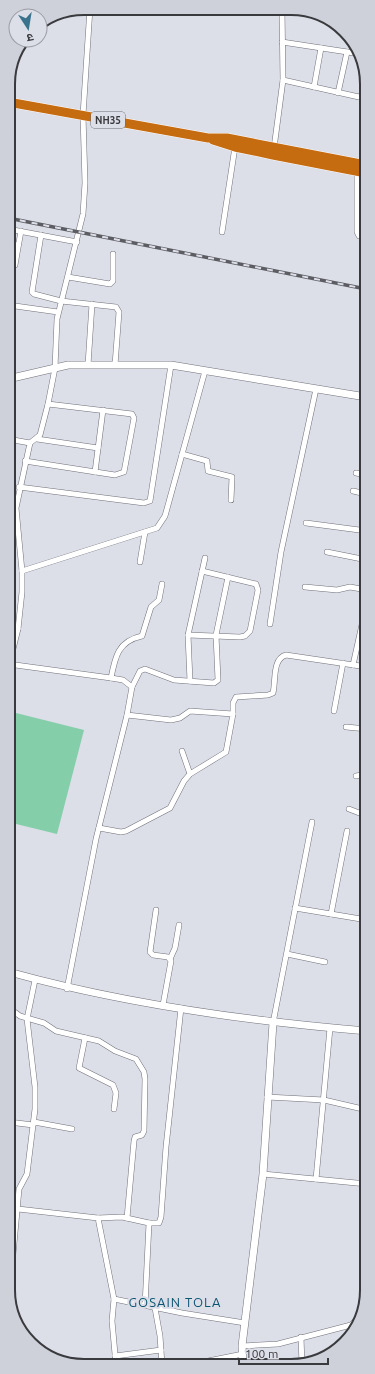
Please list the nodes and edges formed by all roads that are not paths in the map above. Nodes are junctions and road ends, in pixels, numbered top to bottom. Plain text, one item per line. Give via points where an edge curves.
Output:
1 (90, 15) edge
2 (282, 15) edge
3 (282, 42) junction
4 (321, 48) junction
5 (347, 52) junction
6 (353, 53) edge
7 (282, 80) junction
8 (314, 87) junction
9 (338, 93) junction
10 (360, 97) edge
11 (15, 103) edge
12 (83, 115) junction
13 (208, 138) junction
14 (235, 147) junction
15 (274, 148) junction
16 (360, 164) edge
17 (360, 172) edge
18 (360, 196) edge
19 (15, 230) edge
20 (21, 231) junction
21 (222, 232) dead end
22 (41, 235) junction
23 (360, 236) edge
24 (77, 242) junction
25 (15, 245) edge
26 (18, 245) junction
27 (113, 254) dead end
28 (15, 265) dead end
29 (68, 277) junction
30 (61, 301) junction
31 (92, 304) junction
32 (15, 306) edge
33 (58, 312) junction
34 (88, 365) junction
35 (115, 365) junction
36 (171, 365) junction
37 (55, 368) junction
38 (205, 371) junction
39 (15, 377) edge
40 (316, 389) junction
41 (360, 396) edge
42 (48, 404) junction
43 (103, 410) junction
44 (37, 439) junction
45 (15, 440) edge
46 (30, 443) junction
47 (98, 448) junction
48 (182, 454) junction
49 (26, 461) junction
50 (95, 472) junction
51 (356, 473) dead end
52 (360, 474) edge
53 (19, 487) junction
54 (353, 491) dead end
55 (360, 493) edge
56 (230, 500) dead end
57 (306, 523) dead end
58 (145, 532) junction
59 (360, 532) edge
60 (327, 552) dead end
61 (205, 558) dead end
62 (360, 559) edge
63 (140, 562) dead end
64 (22, 571) junction
65 (202, 571) junction
66 (228, 577) junction
67 (162, 584) dead end
68 (305, 587) dead end
69 (360, 589) edge
70 (270, 624) dead end
71 (15, 628) edge
72 (18, 629) junction
73 (360, 634) edge
74 (188, 635) junction
75 (216, 636) junction
76 (15, 641) edge
77 (343, 663) junction
78 (353, 665) junction
79 (15, 666) edge
80 (360, 666) edge
81 (112, 678) junction
82 (190, 681) junction
83 (132, 687) junction
84 (334, 711) dead end
85 (233, 714) junction
86 (127, 715) junction
87 (346, 727) dead end
88 (360, 728) edge
89 (182, 751) dead end
90 (190, 774) junction
91 (360, 775) edge
92 (356, 776) dead end
93 (349, 809) dead end
94 (360, 813) edge
95 (312, 822) dead end
96 (99, 828) junction
97 (347, 830) dead end
98 (295, 908) junction
99 (156, 910) dead end
100 (331, 914) junction
101 (360, 919) edge
102 (178, 925) dead end
103 (286, 954) junction
104 (170, 959) junction
105 (325, 962) dead end
106 (15, 974) edge
107 (35, 980) junction
108 (67, 988) junction
109 (163, 1005) junction
110 (181, 1008) junction
111 (15, 1013) edge
112 (27, 1019) junction
113 (273, 1023) junction
114 (330, 1028) junction
115 (360, 1030) edge
116 (85, 1038) junction
117 (267, 1098) junction
118 (324, 1100) junction
119 (360, 1108) edge
120 (114, 1109) dead end
121 (15, 1122) edge
122 (33, 1124) junction
123 (72, 1129) dead end
124 (263, 1174) junction
125 (316, 1179) junction
126 (360, 1183) edge
127 (17, 1209) junction
128 (98, 1218) junction
129 (126, 1218) junction
130 (149, 1223) junction
131 (15, 1231) edge
132 (114, 1299) junction
133 (145, 1306) junction
134 (155, 1308) junction
135 (245, 1323) junction
136 (350, 1325) edge
137 (301, 1337) junction
138 (242, 1346) junction
139 (161, 1350) junction
140 (243, 1354) junction
141 (115, 1356) junction
142 (302, 1358) edge
143 (115, 1359) edge
144 (162, 1359) edge
145 (218, 1359) edge
146 (243, 1359) edge

1 - 12 street
2 - 3 street
3 - 4 street
3 - 7 street
4 - 5 street
4 - 8 street
5 - 6 street
5 - 9 street
7 - 8 street
7 - 15 street
8 - 9 street
9 - 10 street
11 - 12 highway, NH35
12 - 13 highway, NH35
12 - 24 street via 84,198
13 - 14 highway, NH35
13 - 15 highway, NH35 via 227,138
14 - 17 highway, NH35
14 - 21 street
15 - 16 highway, NH35
18 - 23 street via 357,232
19 - 20 street
20 - 22 street
20 - 26 street
22 - 24 street
22 - 30 street via 32,292
24 - 29 street
25 - 26 street
26 - 28 street
27 - 29 street via 113,280 110,284
29 - 30 street
30 - 31 street
30 - 33 street
31 - 34 street
31 - 35 street via 118,309
32 - 33 street
33 - 37 street
34 - 35 street
34 - 37 street
35 - 36 street
36 - 38 street
36 - 53 street via 150,501 144,504
37 - 39 street
37 - 42 street
38 - 40 street
38 - 48 street
40 - 41 street
40 - 70 street via 281,552
42 - 43 street
42 - 44 street
43 - 47 street
43 - 50 street via 129,413 134,418 124,472 115,475
44 - 46 street
44 - 47 street
45 - 46 street
46 - 49 street
47 - 50 street
48 - 56 street via 207,461 208,471 232,477
48 - 58 street via 165,516 157,528
49 - 50 street
49 - 53 street
51 - 52 street
53 - 64 street via 16,508
54 - 55 street
57 - 59 street
58 - 63 street
58 - 64 street
60 - 62 street
61 - 65 street
64 - 72 street
65 - 66 street
65 - 74 street
66 - 75 street
66 - 75 street via 256,584 258,590 248,634 240,637
67 - 81 street via 159,600 149,610 142,636 130,639 117,652
68 - 69 street
71 - 72 street
72 - 76 street
73 - 78 street
74 - 75 street
74 - 82 street
75 - 82 street via 218,680 214,683
77 - 78 street
77 - 84 street
77 - 85 street via 282,656 277,664 273,693 236,697
78 - 80 street
79 - 81 street
81 - 83 street via 123,680
82 - 83 street via 174,680 145,669 140,671
83 - 86 street
85 - 86 street via 190,711 180,718 171,720
85 - 90 street via 226,752
86 - 96 street
87 - 88 street
89 - 90 street
90 - 96 street via 174,804 165,811 126,831
91 - 92 street
93 - 94 street
95 - 98 street
96 - 108 street
97 - 100 street
98 - 100 street
98 - 103 street
99 - 104 street via 150,952
100 - 101 street
102 - 104 street via 175,948
103 - 105 street
103 - 113 street
104 - 109 street
106 - 107 street
107 - 108 street
107 - 112 street
108 - 109 street
109 - 110 street
110 - 113 street
110 - 130 street via 161,1217 159,1223
111 - 112 street
112 - 116 street via 44,1023 60,1033
112 - 122 street via 36,1098
113 - 114 street
113 - 117 street
114 - 115 street
114 - 118 street
116 - 120 street via 79,1068 113,1085 116,1093
116 - 129 street via 99,1041 136,1059 144,1072 144,1131 142,1135 135,1137 134,1141
117 - 118 street
117 - 124 street
118 - 119 street
118 - 125 street
121 - 122 street
122 - 123 street
122 - 127 street via 27,1174 20,1185
124 - 125 street
124 - 135 street
125 - 126 street
127 - 128 street
127 - 131 street
128 - 129 street
128 - 132 street
129 - 130 street
130 - 133 street
132 - 133 street
132 - 141 street via 112,1321
133 - 134 street
134 - 135 street
134 - 139 street
135 - 138 street
136 - 137 street
137 - 138 street via 278,1344
137 - 142 street
138 - 140 street
139 - 141 street
139 - 144 street
140 - 145 street
140 - 146 street
141 - 143 street

